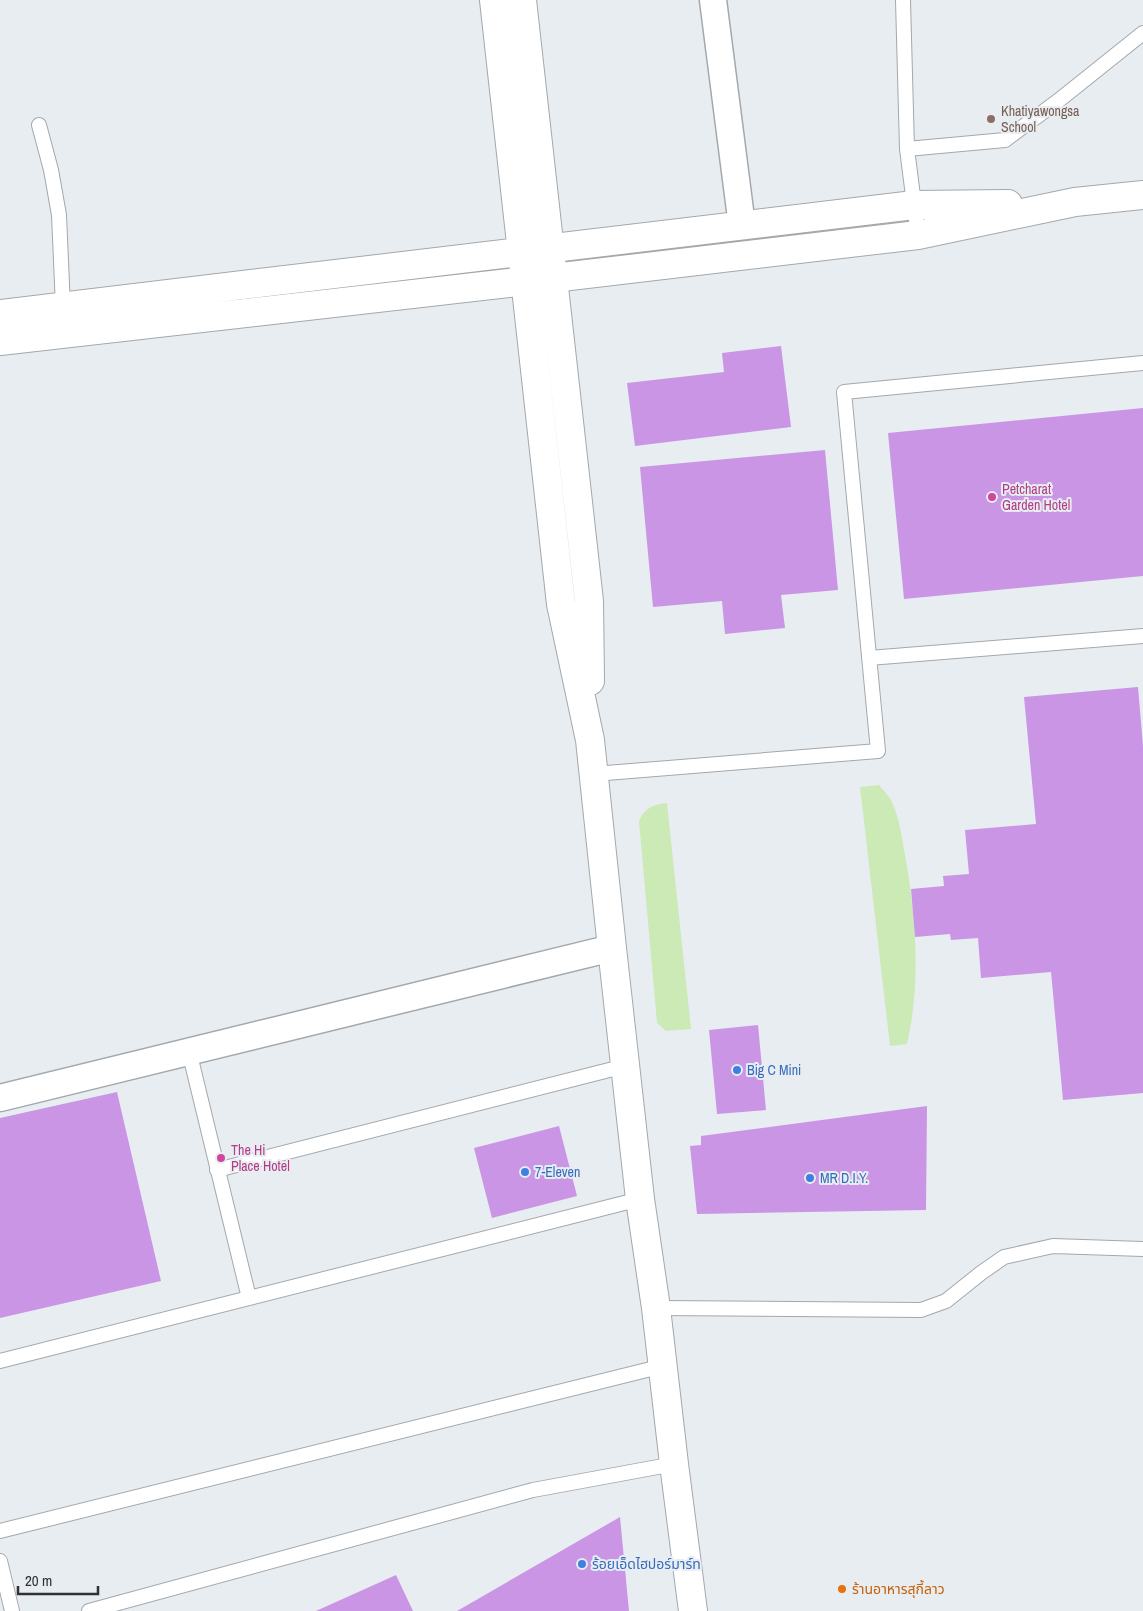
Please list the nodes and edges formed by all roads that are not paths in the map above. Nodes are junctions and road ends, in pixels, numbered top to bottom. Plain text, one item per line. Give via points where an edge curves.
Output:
1 (494, 0) edge
2 (522, 0) edge
3 (713, 0) edge
4 (903, 0) edge
5 (1143, 33) edge
6 (39, 125) dead end
7 (907, 149) junction
8 (1143, 195) edge
9 (1075, 202) junction
10 (914, 205) junction
11 (742, 226) junction
12 (918, 235) junction
13 (550, 249) junction
14 (522, 252) junction
15 (553, 278) junction
16 (525, 281) junction
17 (63, 307) junction
18 (0, 314) edge
19 (0, 341) edge
20 (1143, 363) edge
21 (1143, 636) edge
22 (870, 658) junction
23 (590, 740) junction
24 (594, 774) junction
25 (612, 948) junction
26 (189, 1051) junction
27 (625, 1066) junction
28 (0, 1098) edge
29 (217, 1170) junction
30 (640, 1199) junction
31 (1143, 1248) edge
32 (249, 1298) junction
33 (656, 1308) junction
34 (0, 1361) edge
35 (663, 1366) junction
36 (674, 1464) junction
37 (0, 1532) edge
38 (0, 1561) edge
39 (12, 1611) edge
40 (89, 1611) edge
41 (693, 1611) edge

1 - 14 street
2 - 13 street
3 - 11 street
4 - 7 lane
5 - 7 lane via 1005,140
6 - 17 lane via 59,215
7 - 10 lane
8 - 9 street
9 - 10 street
9 - 12 street
10 - 11 street
10 - 12 lane
11 - 13 street
12 - 15 street
13 - 14 street
13 - 15 street
14 - 16 street
14 - 17 street
15 - 16 street
15 - 23 street via 589,601
16 - 19 street
16 - 23 street via 562,604
17 - 18 street
20 - 22 lane via 844,392
21 - 22 lane
22 - 24 lane via 878,751
23 - 24 street
24 - 25 street
25 - 26 street
25 - 27 street
26 - 28 street
26 - 29 lane
27 - 29 lane
27 - 30 street
29 - 32 lane
30 - 32 lane
30 - 33 street
31 - 33 lane via 1053,1246 1004,1257 946,1301 921,1310
32 - 34 lane
33 - 35 street
35 - 36 street
35 - 37 lane
36 - 40 lane via 533,1490
36 - 41 street
38 - 39 lane

